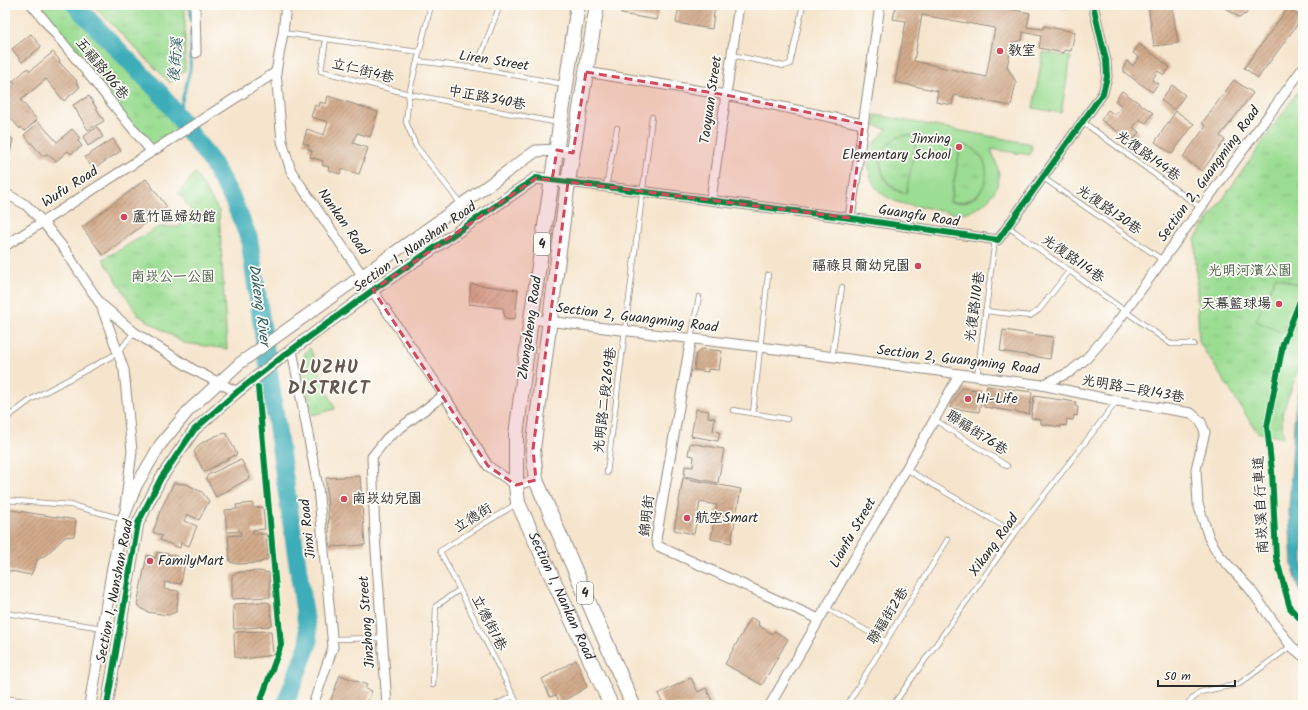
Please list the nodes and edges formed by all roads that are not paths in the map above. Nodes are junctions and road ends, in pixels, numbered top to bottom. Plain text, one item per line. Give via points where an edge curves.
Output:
1 (32, 5) edge
2 (196, 5) edge
3 (286, 5) edge
4 (431, 5) edge
5 (500, 5) edge
6 (578, 5) edge
7 (597, 5) edge
8 (739, 5) edge
9 (803, 5) edge
10 (880, 5) edge
11 (1093, 5) edge
12 (283, 33) junction
13 (326, 39) junction
14 (419, 52) junction
15 (196, 53) dead end
16 (732, 55) junction
17 (417, 61) junction
18 (476, 68) junction
19 (1303, 68) edge
20 (276, 72) junction
21 (586, 72) junction
22 (566, 85) junction
23 (409, 94) junction
24 (726, 95) junction
25 (652, 117) dead end
26 (1082, 122) junction
27 (561, 124) junction
28 (863, 124) junction
29 (617, 128) dead end
30 (557, 150) junction
31 (151, 151) junction
32 (573, 153) junction
33 (1042, 177) junction
34 (552, 180) junction
35 (568, 182) junction
36 (606, 187) junction
37 (5, 192) edge
38 (643, 192) junction
39 (711, 199) junction
40 (461, 204) junction
41 (1201, 208) junction
42 (850, 218) junction
43 (43, 222) junction
44 (1007, 226) junction
45 (995, 240) junction
46 (5, 246) edge
47 (1164, 261) junction
48 (1070, 270) junction
49 (768, 275) dead end
50 (363, 276) junction
51 (842, 287) dead end
52 (373, 290) junction
53 (699, 297) dead end
54 (101, 304) junction
55 (1127, 310) junction
56 (985, 311) junction
57 (531, 318) junction
58 (550, 321) junction
59 (624, 330) junction
60 (134, 332) junction
61 (691, 338) junction
62 (1194, 344) dead end
63 (760, 346) junction
64 (292, 350) junction
65 (118, 353) junction
66 (832, 358) junction
67 (959, 375) junction
68 (977, 377) junction
69 (219, 382) junction
70 (1042, 386) junction
71 (237, 392) junction
72 (444, 395) junction
73 (1117, 401) junction
74 (733, 410) dead end
75 (753, 413) junction
76 (5, 419) edge
77 (787, 419) dead end
78 (935, 420) junction
79 (1007, 466) dead end
80 (906, 469) junction
81 (607, 472) dead end
82 (536, 480) junction
83 (516, 485) junction
84 (5, 500) edge
85 (518, 503) junction
86 (123, 518) junction
87 (1015, 532) junction
88 (948, 539) dead end
89 (440, 551) joint
90 (459, 590) junction
91 (826, 608) junction
92 (5, 613) edge
93 (819, 618) junction
94 (103, 628) junction
95 (382, 638) junction
96 (333, 639) junction
97 (885, 640) junction
98 (1291, 646) junction
99 (1303, 656) edge
100 (433, 685) dead end
101 (514, 696) junction
102 (5, 698) edge
103 (48, 705) edge
104 (90, 705) edge
105 (106, 705) edge
106 (313, 705) edge
107 (387, 705) edge
108 (494, 705) edge
109 (518, 705) edge
110 (611, 705) edge
111 (633, 705) edge
112 (771, 705) edge
113 (847, 705) edge
114 (893, 705) edge
115 (1186, 705) edge

1 - 31 street, 五福路106巷
2 - 15 street
3 - 12 street, Nankan Road
4 - 14 lane
5 - 18 lane
6 - 22 main road, Zhongzheng Road / 4
7 - 21 main road, Zhongzheng Road / 4
8 - 16 street, Taoyuan Street
9 - 16 lane via 790,64 784,66
10 - 28 street
11 - 26 street via 1106,60 1107,77 1103,93
12 - 13 lane
12 - 20 street, Nankan Road
13 - 14 lane
13 - 23 lane, 立仁街4巷 via 321,72
14 - 17 lane
16 - 24 street, Taoyuan Street
17 - 18 lane, Liren Street
17 - 23 lane
18 - 22 lane, Liren Street
19 - 41 street, Section 2, Guangming Road
20 - 31 street, Wufu Road
20 - 50 street, Nankan Road via 282,141 291,171
21 - 24 street
21 - 32 main road, Zhongzheng Road / 4
22 - 27 main road, Zhongzheng Road / 4
23 - 27 lane, 中正路340巷
23 - 40 lane via 406,122 416,146
24 - 28 street
24 - 39 street, Taoyuan Street
25 - 38 lane, 光明路二段269巷
26 - 33 street
26 - 41 lane, 光復路144巷
27 - 30 main road, Zhongzheng Road / 4
28 - 42 street
29 - 36 lane
30 - 32 street, Section 1, Nanshan Road
30 - 34 main road, Zhongzheng Road / 4
30 - 40 street, Section 1, Nanshan Road via 536,151
31 - 43 street, Wufu Road
32 - 35 main road, Zhongzheng Road / 4
33 - 44 street
33 - 47 lane, 光復路130巷
34 - 35 street, Section 1, Nanshan Road
34 - 52 street, Section 1, Nanshan Road via 536,178
34 - 57 main road, Zhongzheng Road / 4
35 - 36 street, Guangfu Road
35 - 58 main road, Zhongzheng Road / 4
36 - 38 street, Guangfu Road
37 - 43 street via 26,205
38 - 39 street, Guangfu Road
38 - 59 lane, 光明路二段269巷
39 - 42 street, Guangfu Road
40 - 50 street, Section 1, Nanshan Road
41 - 47 street, Section 2, Guangming Road
42 - 45 street, Guangfu Road
43 - 46 street, Wufu Road
43 - 54 street
44 - 45 street via 998,240
44 - 48 lane, 光復路114巷
45 - 56 lane, 光復路110巷
47 - 55 street, Section 2, Guangming Road
48 - 55 lane, 光復路114巷
48 - 56 lane via 1039,310 1030,316
49 - 63 lane
50 - 52 street, Nankan Road
50 - 69 street, Section 1, Nanshan Road via 279,334
51 - 66 lane
52 - 64 street, Section 1, Nanshan Road
52 - 72 street, Nankan Road
53 - 61 lane
54 - 60 street
54 - 65 street
55 - 62 lane, 光復路114巷 via 1171,344
55 - 70 street, Section 2, Guangming Road via 1087,358 1070,372
56 - 68 lane, 光復路110巷
57 - 58 street, Section 2, Guangming Road
57 - 83 main road, Zhongzheng Road / 4 via 516,435
58 - 59 street, Section 2, Guangming Road
58 - 82 main road, Zhongzheng Road / 4 via 533,449
59 - 61 street, Section 2, Guangming Road
59 - 81 lane, 光明路二段269巷
60 - 65 lane
60 - 69 street via 194,370
61 - 63 street, Section 2, Guangming Road
61 - 93 street, 錦明街 via 656,539 658,546
63 - 66 street, Section 2, Guangming Road
63 - 75 lane
64 - 71 street, Section 1, Nanshan Road
64 - 96 street, Jinxi Road via 318,487
65 - 76 lane via 32,398
65 - 86 street via 124,370 132,451
66 - 67 street, Section 2, Guangming Road
67 - 68 street, Section 2, Guangming Road
67 - 78 street, Lianfu Street
68 - 70 street, Section 2, Guangming Road
69 - 71 street
69 - 86 street, Section 1, Nanshan Road via 189,410 160,445 136,486
70 - 73 street, 光明路二段143巷
71 - 105 street, Section 1, Nanshan Road via 194,430 161,478 138,523
72 - 83 street, Nankan Road via 488,466
72 - 95 street, Jinzhong Street via 387,438 372,457
73 - 87 lane, Xikang Road
73 - 98 street, 光明路二段143巷 via 1191,413 1201,422 1205,432 1196,469 1198,504 1209,538 1219,555 1250,589
74 - 75 lane
75 - 77 lane
78 - 79 lane, 聯福街76巷
78 - 80 street, Lianfu Street
80 - 87 lane
80 - 91 street, Lianfu Street
82 - 83 street
82 - 111 main road, Section 1, Nankan Road / 4
83 - 85 main road, Section 1, Nankan Road / 4
84 - 86 lane via 71,505
85 - 89 lane, 立德街
85 - 110 main road, Section 1, Nankan Road / 4
86 - 94 street, Section 1, Nanshan Road
87 - 114 lane, Xikang Road
88 - 97 lane, 聯福街2巷
89 - 90 lane, 立德街1巷
90 - 100 lane via 436,606
90 - 101 lane, 立德街1巷
91 - 93 street, Lianfu Street
91 - 97 lane
92 - 94 lane
93 - 112 street, Lianfu Street
94 - 104 street, Section 1, Nanshan Road
95 - 96 lane
95 - 107 street, Jinzhong Street
96 - 106 street, Jinxi Road via 333,647
97 - 113 lane, 聯福街2巷
98 - 99 street, 光明路二段143巷
98 - 115 lane via 1239,684 1200,692
101 - 108 lane
101 - 109 lane, 立德街1巷
102 - 103 lane

